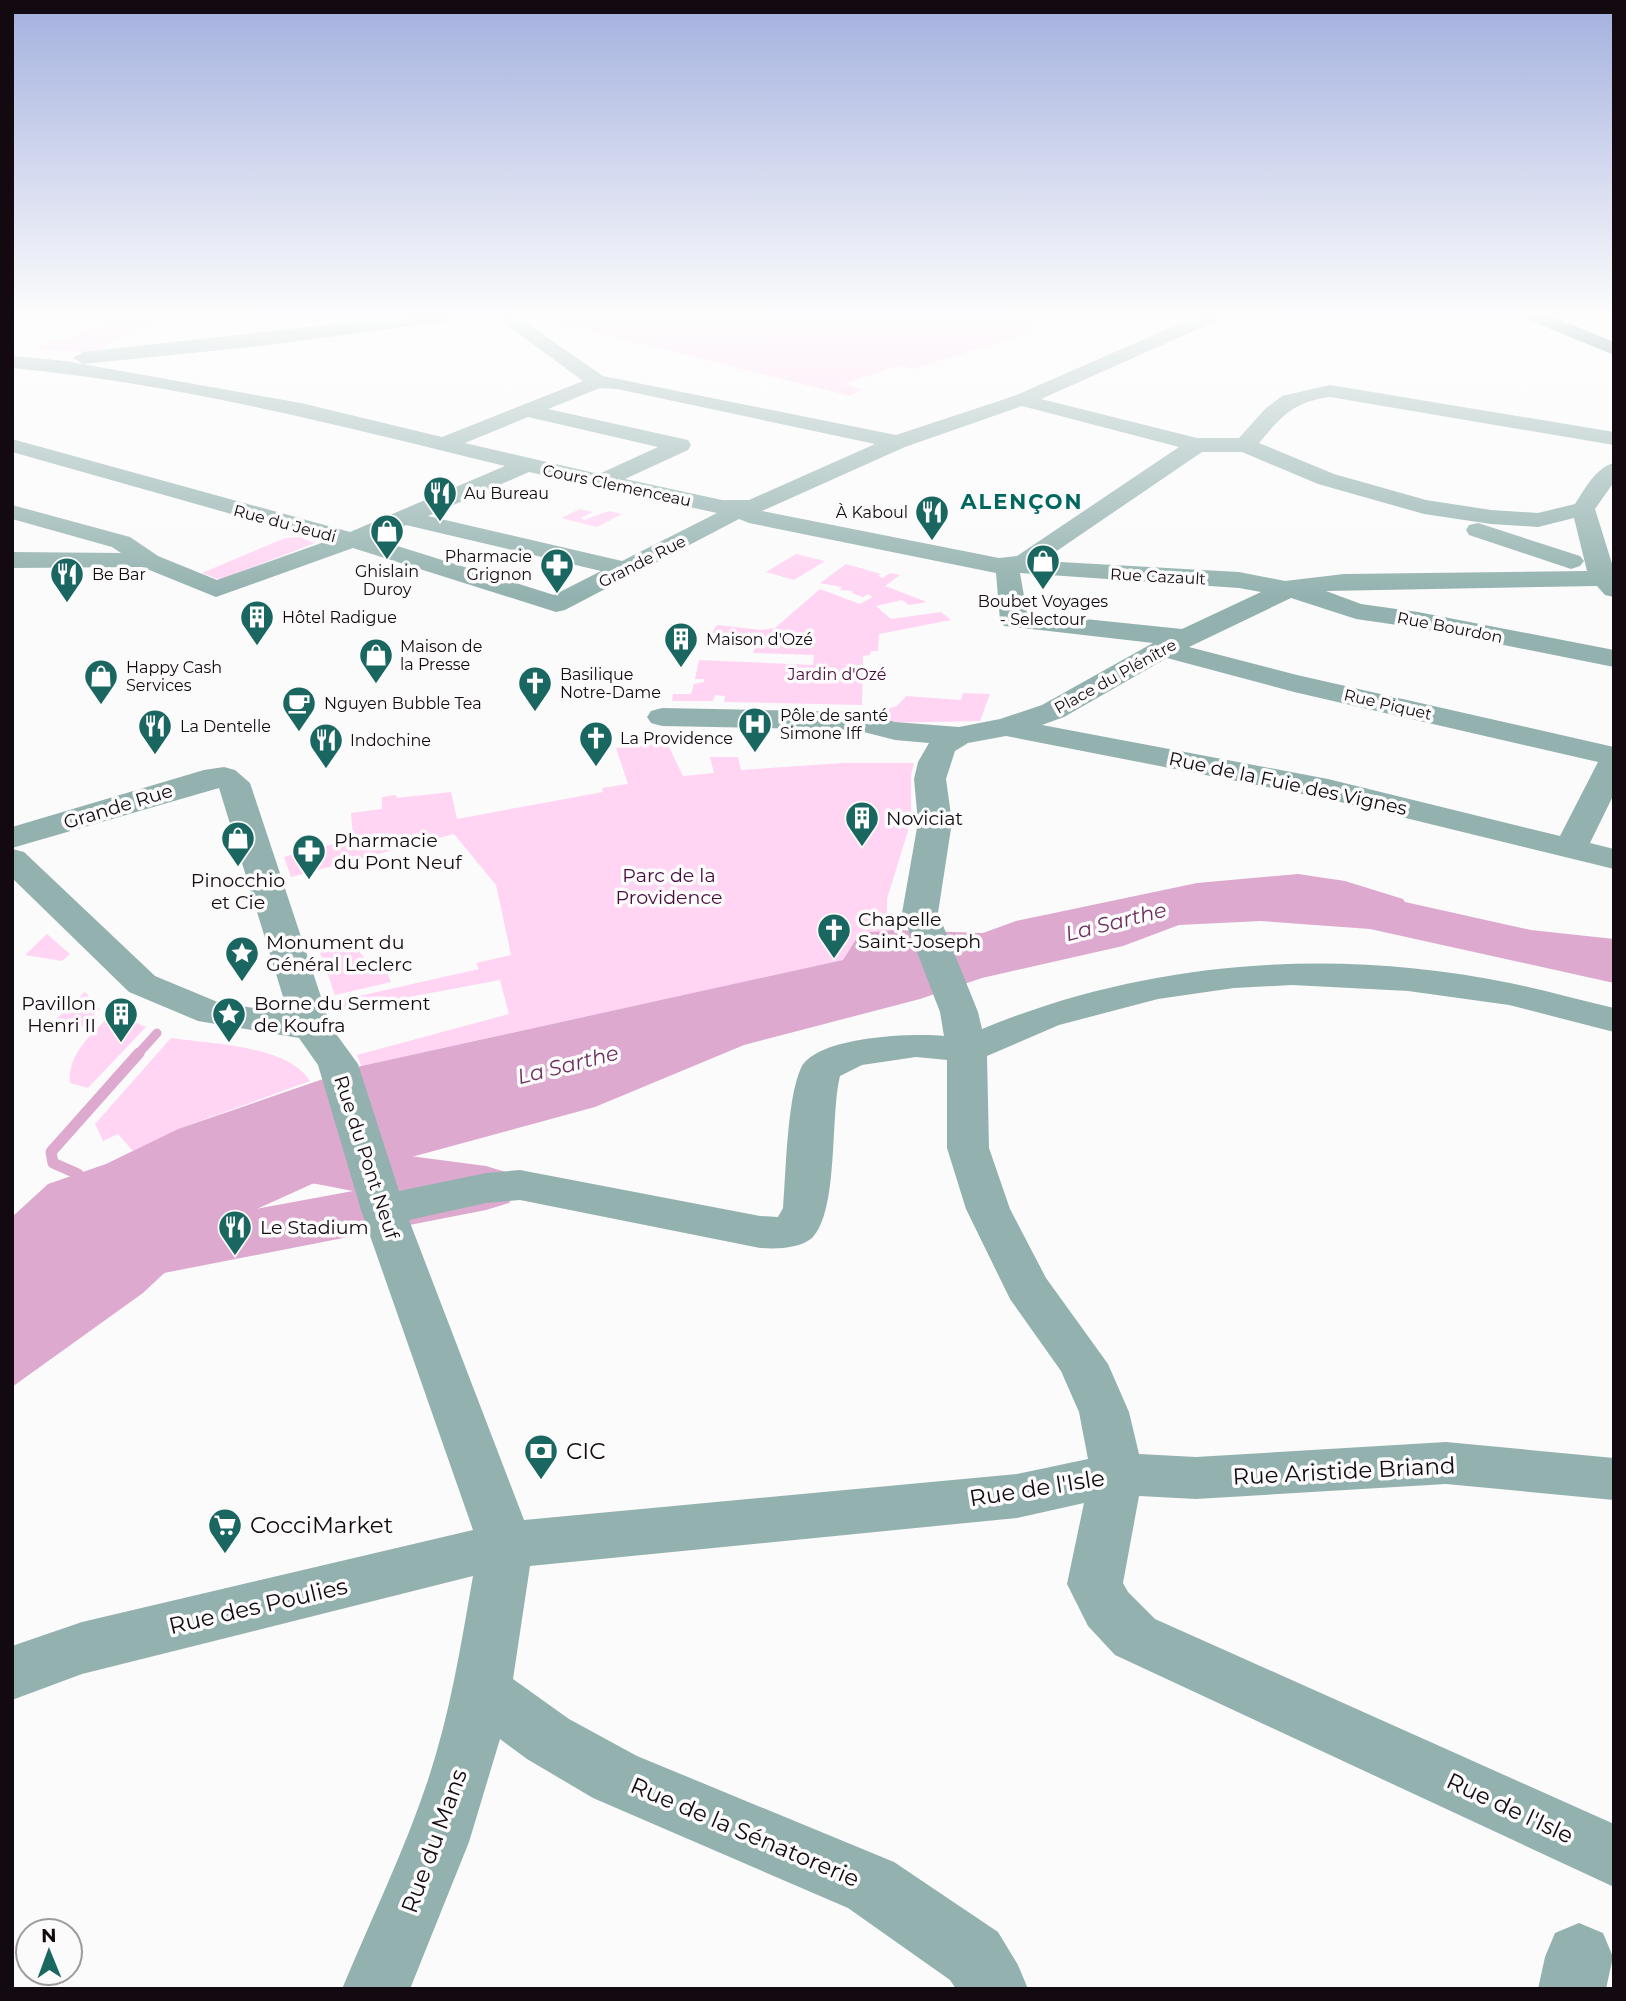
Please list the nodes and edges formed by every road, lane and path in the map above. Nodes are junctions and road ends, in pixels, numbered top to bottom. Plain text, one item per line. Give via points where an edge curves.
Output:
1 (303, 409) edge
2 (531, 409) edge
3 (742, 409) edge
4 (993, 409) edge
5 (1058, 409) edge
6 (1276, 409) edge
7 (1439, 409) edge
8 (527, 411) junction
9 (1614, 439) edge
10 (897, 442) junction
11 (444, 444) junction
12 (12, 445) edge
13 (1197, 445) junction
14 (1245, 445) junction
15 (527, 465) junction
16 (1614, 470) edge
17 (602, 481) junction
18 (1583, 509) junction
19 (1448, 511) junction
20 (12, 512) edge
21 (738, 512) junction
22 (405, 518) junction
23 (1538, 520) junction
24 (1591, 537) junction
25 (352, 540) junction
26 (12, 560) edge
27 (149, 561) junction
28 (1571, 561) dead end
29 (1014, 568) junction
30 (625, 569) junction
31 (1610, 582) edge
32 (1287, 589) junction
33 (556, 604) joint
34 (1174, 643) junction
35 (1614, 659) edge
36 (662, 717) dead end
37 (1006, 727) junction
38 (959, 736) junction
39 (1614, 756) edge
40 (1614, 762) edge
41 (224, 777) joint
42 (12, 838) edge
43 (1570, 849) junction
44 (12, 859) edge
45 (1614, 859) edge
46 (1614, 1020) edge
47 (312, 1028) junction
48 (963, 1031) junction
49 (378, 1194) junction
50 (1117, 1474) junction
51 (1614, 1479) edge
52 (506, 1545) junction
53 (12, 1674) edge
54 (482, 1691) junction
55 (1614, 1856) edge
56 (376, 1989) edge
57 (994, 1989) edge

1 - 11 street, Cours Clemenceau
2 - 8 street
3 - 10 street
4 - 10 street, Grande Rue
5 - 13 street
6 - 14 street
7 - 9 street
8 - 11 street
8 - 17 street via 680,445
10 - 21 street, Grande Rue
11 - 15 street, Cours Clemenceau
12 - 25 street, Rue du Jeudi
13 - 14 street
13 - 29 street
14 - 19 street via 1326,479
15 - 17 street, Cours Clemenceau
15 - 22 street
16 - 18 street
17 - 21 street, Cours Clemenceau
18 - 23 street
18 - 24 street
19 - 23 street
19 - 28 street via 1458,523
20 - 27 street via 121,542
21 - 29 street, Rue Cazault
21 - 30 street, Grande Rue
22 - 25 street
22 - 30 street
23 - 24 street
24 - 31 street
25 - 27 street via 216,589
25 - 33 street, Rue du Jeudi
26 - 27 street
29 - 32 street, Rue Cazault via 1239,580
29 - 34 street, Rue Piquet via 1014,620
30 - 33 street, Grande Rue
31 - 32 street via 1344,582
32 - 34 street, Place du Plénître
32 - 35 street, Rue Bourdon via 1356,611
34 - 37 street, Place du Plénître via 1053,711
34 - 39 street, Rue Piquet via 1294,683
36 - 38 street, Rue de la Fuie des Vignes via 856,721 895,731
37 - 38 street, Rue de la Fuie des Vignes
37 - 43 street, Rue de la Fuie des Vignes via 1328,789
38 - 48 street via 942,746 933,762 930,779 935,822 920,913
40 - 43 street
41 - 42 street, Grande Rue via 204,779
41 - 47 street, Rue du Pont Neuf via 234,783
43 - 45 street, Rue de la Fuie des Vignes
44 - 47 street via 142,984 212,1013
46 - 48 street via 1509,994 1408,980 1292,974 1157,988 1045,1017
47 - 49 street, Rue du Pont Neuf via 338,1064
48 - 49 street via 916,1045 850,1055 821,1069 814,1096 802,1222 785,1233 760,1233 520,1185
48 - 50 street via 968,1148 988,1209 1027,1287 1083,1364 1104,1412
49 - 52 street, Rue du Pont Neuf
50 - 51 street, Rue Aristide Briand via 1196,1478 1446,1463
50 - 52 street, Rue de l'Isle via 1017,1496
50 - 55 street, Rue de l'Isle via 1095,1584 1108,1609 1135,1637
52 - 53 street, Rue des Poulies via 82,1648
52 - 54 street, Rue du Mans
54 - 56 street, Rue du Mans via 437,1842
54 - 57 street, Rue de la Sénatorerie via 548,1739 615,1777 871,1885 974,1956

